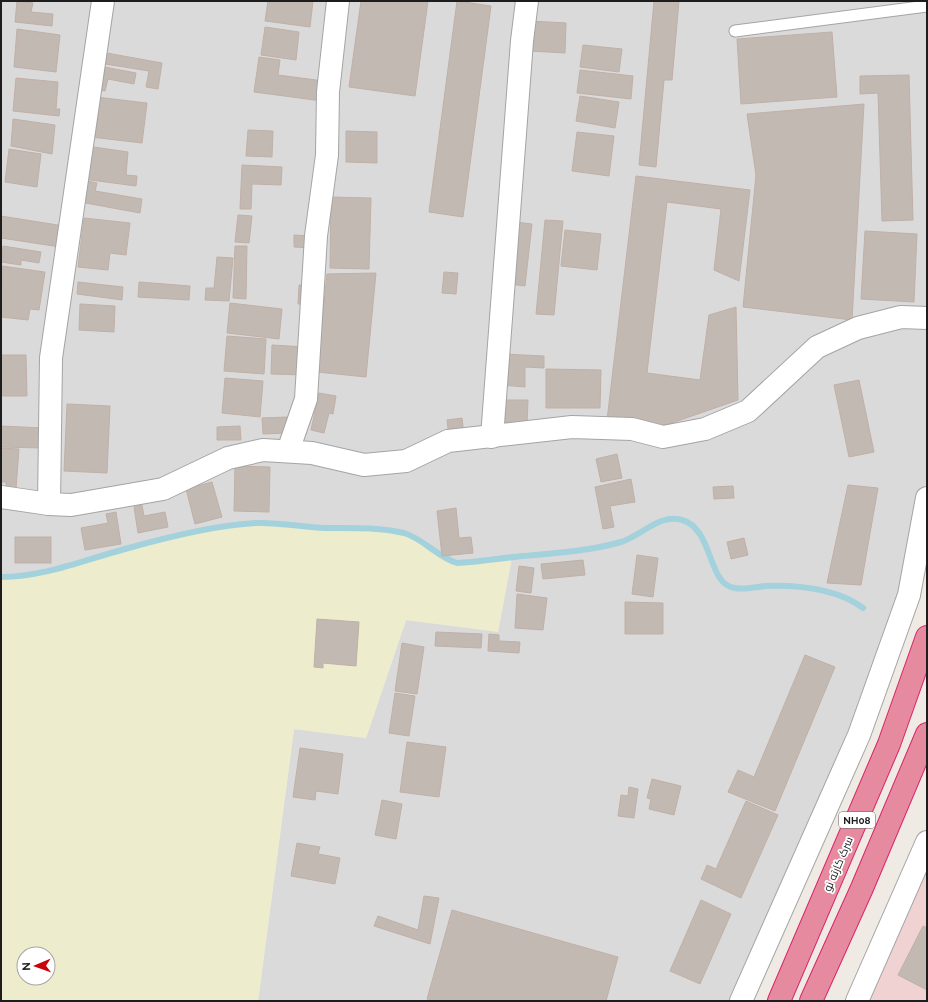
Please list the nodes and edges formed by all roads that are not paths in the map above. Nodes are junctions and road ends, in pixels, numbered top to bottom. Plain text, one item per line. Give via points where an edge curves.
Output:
1 (102, 1) edge
2 (338, 1) edge
3 (527, 1) edge
4 (927, 6) edge
5 (735, 31) dead end
6 (927, 318) edge
7 (492, 436) junction
8 (288, 451) junction
9 (1, 497) edge
10 (927, 498) edge
11 (49, 504) junction
12 (927, 637) edge
13 (927, 734) edge
14 (927, 842) edge
15 (833, 875) junction
16 (862, 888) junction
17 (741, 1001) edge
18 (779, 1001) edge
19 (811, 1001) edge
20 (857, 1001) edge

1 - 11 street via 51,358
2 - 8 street via 328,92 327,154 316,236 306,399
3 - 7 street
4 - 5 lane
6 - 7 street via 901,317 858,328 817,347 748,411 705,429 663,437 632,429 572,427
7 - 8 street via 448,441 406,461 364,465 312,453
8 - 11 street via 263,450 228,458 163,489 71,505
9 - 11 street
10 - 17 street via 909,595 864,721
12 - 15 highway, سرک کارته نو / NH08 via 889,744
13 - 16 highway, NH08
14 - 20 street
15 - 16 highway
15 - 18 highway, سرک کارته نو / NH08
16 - 19 highway, NH08

